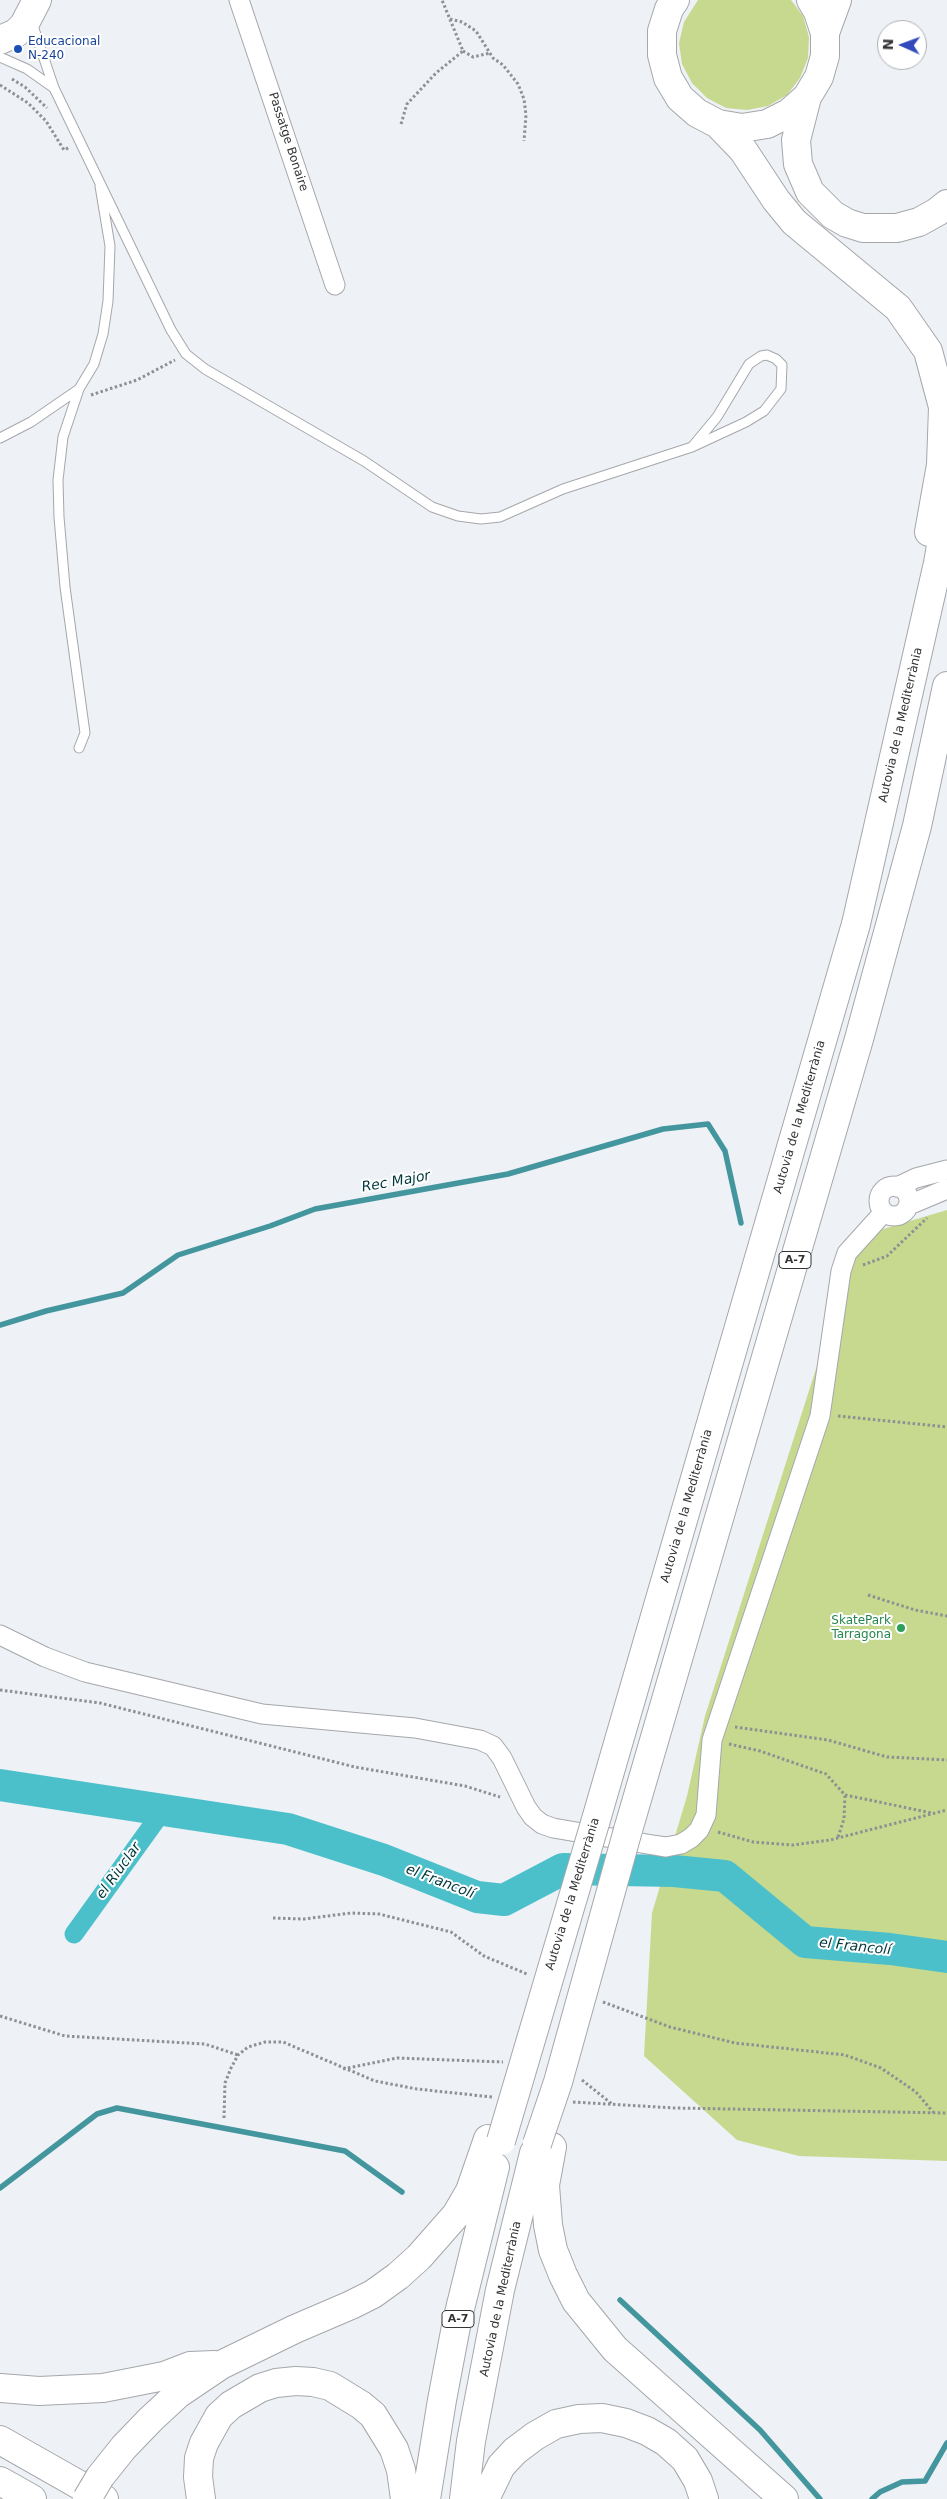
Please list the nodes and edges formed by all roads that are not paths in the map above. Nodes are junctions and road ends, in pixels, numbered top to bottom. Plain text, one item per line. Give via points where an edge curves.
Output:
1 (239, 0) edge
2 (675, 0) edge
3 (811, 0) edge
4 (837, 0) edge
5 (34, 8) edge
6 (824, 33) junction
7 (0, 40) edge
8 (0, 57) edge
9 (54, 88) junction
10 (808, 97) junction
11 (718, 124) junction
12 (98, 176) junction
13 (947, 204) edge
14 (335, 285) dead end
15 (79, 389) junction
16 (0, 438) edge
17 (692, 447) junction
18 (947, 511) edge
19 (947, 686) edge
20 (907, 697) junction
21 (79, 748) dead end
22 (947, 1170) edge
23 (897, 1186) junction
24 (947, 1188) edge
25 (909, 1205) junction
26 (884, 1212) junction
27 (0, 1636) edge
28 (495, 2140) junction
29 (544, 2146) junction
30 (221, 2365) junction
31 (0, 2388) edge
32 (0, 2440) edge
33 (0, 2481) edge
34 (97, 2492) edge
35 (32, 2499) edge
36 (201, 2499) edge
37 (405, 2499) edge
38 (426, 2499) edge
39 (464, 2499) edge
40 (485, 2499) edge
41 (704, 2499) edge
42 (784, 2499) edge

1 - 14 street, Passatge Bonaire
2 - 11 highway via 662,31 662,55 668,78 680,98
3 - 6 highway
4 - 6 highway
5 - 7 highway via 16,33
5 - 9 lane via 38,43
6 - 10 highway via 825,56
8 - 9 lane via 27,69
9 - 12 lane
10 - 11 highway via 789,113 767,124 742,128
10 - 13 highway via 796,140 798,164 810,192 833,215 864,228 897,228 918,222
11 - 20 highway via 747,156 794,222 898,308 928,351 943,406 941,465 923,561
12 - 15 lane via 110,246 108,301 94,364
12 - 17 lane via 171,330 186,354 205,369 364,460 432,507 458,516 500,517 562,489
15 - 16 lane via 31,422
15 - 21 lane via 63,437 58,480 65,587 85,733
17 - 17 lane via 764,411 781,389 782,365 768,355 760,356 749,364 717,416
18 - 20 highway, Autovia de la Mediterrània / A-7
19 - 29 highway, Autovia de la Mediterrània / A-7, bridge via 916,826 859,1039 628,1830 568,2088
20 - 28 highway, Autovia de la Mediterrània / A-7, bridge via 856,924 595,1823 513,2068
22 - 23 street
23 - 25 street via 904,1190
23 - 26 street via 889,1187 879,1198 879,1206
24 - 25 street
25 - 26 street via 898,1216
26 - 27 street via 847,1254 841,1271 820,1416 712,1740 706,1815 699,1830 681,1844 653,1845 553,1828 532,1817 502,1758 493,1746 480,1740 415,1728 262,1714 85,1672
28 - 30 highway via 456,2214 398,2276 351,2306
28 - 38 highway, Autovia de la Mediterrània / A-7 via 457,2321
29 - 39 highway, Autovia de la Mediterrània / A-7 via 500,2290 471,2441
29 - 42 highway via 548,2225 560,2267 576,2300 614,2349
30 - 31 highway via 190,2366 164,2376 103,2388 38,2391
30 - 34 highway via 158,2412 124,2447
32 - 34 highway
33 - 35 highway
36 - 37 highway via 199,2458 210,2429 220,2416 245,2395 260,2388 296,2382 330,2386 372,2415 394,2449
40 - 41 highway via 501,2466 534,2436 571,2420 602,2418 633,2425 666,2442 685,2459 698,2480

